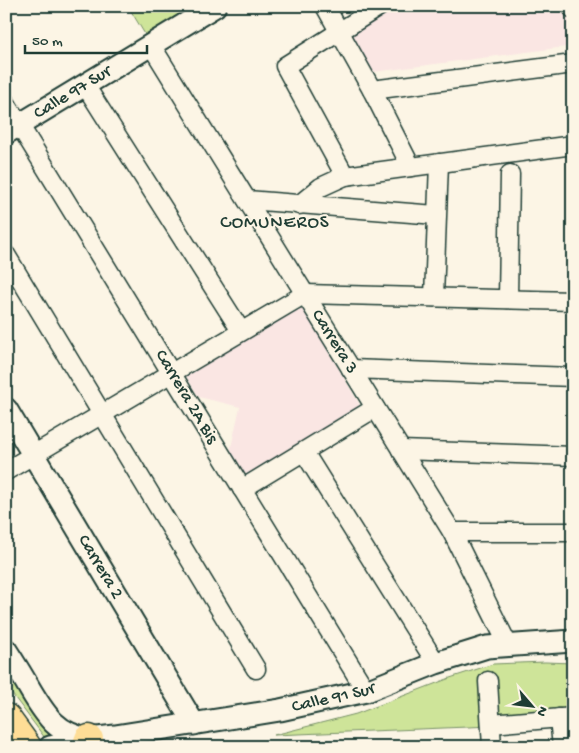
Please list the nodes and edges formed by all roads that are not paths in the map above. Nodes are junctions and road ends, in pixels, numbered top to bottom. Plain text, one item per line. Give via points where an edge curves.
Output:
1 (215, 6) edge
2 (325, 6) edge
3 (380, 6) edge
4 (339, 32) junction
5 (151, 45) junction
6 (573, 64) edge
7 (85, 85) junction
8 (372, 90) junction
9 (6, 103) edge
10 (13, 129) edge
11 (573, 145) edge
12 (439, 163) junction
13 (411, 167) junction
14 (510, 174) dead end
15 (345, 176) junction
16 (247, 200) junction
17 (299, 205) junction
18 (436, 215) junction
19 (6, 255) edge
20 (305, 294) junction
21 (434, 297) junction
22 (508, 299) junction
23 (573, 301) edge
24 (241, 332) junction
25 (351, 369) junction
26 (171, 373) junction
27 (573, 377) edge
28 (376, 408) junction
29 (6, 409) edge
30 (102, 414) junction
31 (401, 450) junction
32 (304, 452) junction
33 (33, 454) junction
34 (573, 456) edge
35 (6, 470) edge
36 (242, 489) junction
37 (452, 532) junction
38 (573, 532) edge
39 (573, 642) edge
40 (508, 645) junction
41 (6, 650) edge
42 (436, 663) junction
43 (256, 669) dead end
44 (488, 681) dead end
45 (366, 691) junction
46 (6, 718) edge
47 (566, 718) edge
48 (194, 724) junction
49 (491, 724) junction
50 (89, 744) edge
51 (27, 747) edge
52 (50, 747) edge
53 (492, 747) edge
54 (562, 747) edge

1 - 5 street, Calle 97 Sur
2 - 4 street
3 - 4 street
4 - 8 street
4 - 15 street via 285,66
5 - 7 street, Calle 97 Sur
5 - 16 street, Carrera 3
6 - 8 street
7 - 10 street, Calle 97 Sur
7 - 24 street
8 - 13 street
9 - 10 street, Carrera 2A Bis
10 - 26 street, Carrera 2A Bis
11 - 12 street
12 - 13 street
12 - 18 street
13 - 15 street
14 - 22 street
15 - 17 street via 321,187
16 - 17 street
16 - 20 street, Carrera 3
17 - 18 street
18 - 21 street
19 - 30 street
20 - 21 street
20 - 24 street
20 - 25 street, Carrera 3
21 - 22 street
22 - 23 street
24 - 26 street
25 - 27 street
25 - 28 street, Carrera 3
26 - 30 street
26 - 36 street, Carrera 2A Bis
28 - 31 street, Carrera 3
28 - 32 street
29 - 33 street, Carrera 2
30 - 33 street
30 - 43 street
31 - 34 street
31 - 37 street, Carrera 3
32 - 36 street
32 - 42 street
33 - 35 street
33 - 48 street, Carrera 2
36 - 45 street, Carrera 2A Bis
37 - 38 street
37 - 40 street, Carrera 3
39 - 40 street, Calle 91 Sur
40 - 42 street, Calle 91 Sur via 487,647
41 - 50 street, Calle 91 Sur via 49,719
42 - 45 street, Calle 91 Sur
44 - 49 street
45 - 48 street, Calle 91 Sur
46 - 51 highway
47 - 49 street
47 - 54 street
48 - 50 street, Calle 91 Sur via 116,736
49 - 53 street
50 - 52 street, Calle 91 Sur

